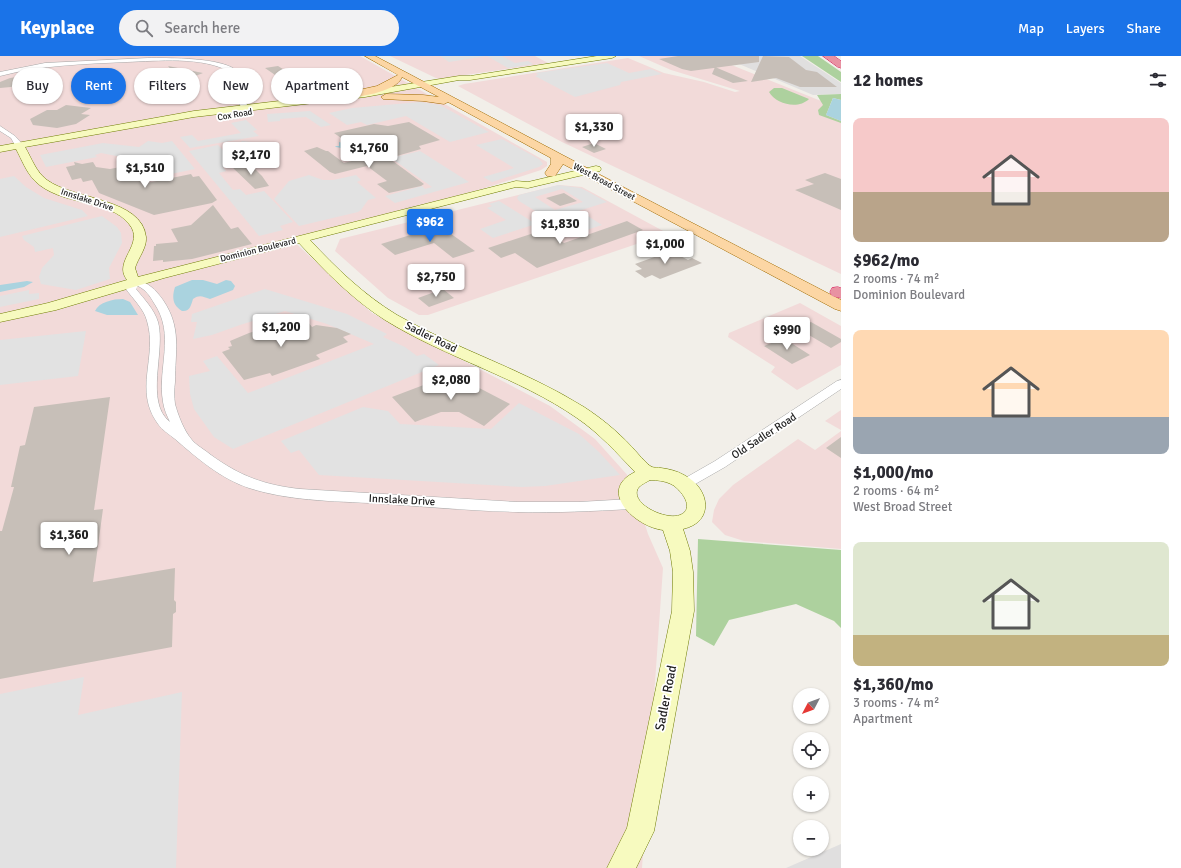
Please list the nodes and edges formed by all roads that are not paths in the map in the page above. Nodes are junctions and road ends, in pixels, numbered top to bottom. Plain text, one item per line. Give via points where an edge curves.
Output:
1 (369, 56) edge
2 (385, 56) edge
3 (612, 56) edge
4 (828, 56) edge
5 (841, 65) edge
6 (400, 73) junction
7 (0, 74) edge
8 (432, 85) junction
9 (363, 91) edge
10 (363, 93) edge
11 (386, 97) junction
12 (271, 104) edge
13 (466, 108) junction
14 (247, 110) junction
15 (0, 128) edge
16 (21, 147) junction
17 (0, 149) edge
18 (0, 154) edge
19 (556, 156) junction
20 (586, 168) junction
21 (551, 173) junction
22 (516, 184) junction
23 (302, 239) junction
24 (135, 282) junction
25 (840, 296) edge
26 (0, 318) edge
27 (841, 384) edge
28 (186, 441) junction
29 (646, 474) junction
30 (685, 484) junction
31 (631, 504) junction
32 (671, 524) junction
33 (621, 868) edge

1 - 6 main road, West Broad Street
2 - 8 main road, West Broad Street
3 - 8 street, Cox Road
4 - 5 highway
6 - 8 main road, West Broad Street
6 - 9 main road via 398,80 389,86
7 - 14 street via 64,63 200,60 221,65 236,73 238,91
8 - 10 street, Cox Road
8 - 11 street, Cox Road
8 - 13 main road, West Broad Street
8 - 20 main road, West Broad Street
11 - 13 main road via 429,98
11 - 14 street, Cox Road
12 - 14 street, Cox Road
13 - 19 main road, West Broad Street
14 - 16 street, Cox Road via 172,117
14 - 16 street, Cox Road via 132,134
15 - 16 street, Innslake Drive via 13,137
16 - 17 street, Cox Road
16 - 18 street, Cox Road
16 - 24 street, Innslake Drive via 33,174 45,184 73,197 118,210 137,225 140,243 128,268
19 - 20 main road, West Broad Street
19 - 21 main road via 557,164
20 - 21 street, Dominion Boulevard
20 - 22 street, Dominion Boulevard via 528,185
20 - 25 main road, West Broad Street
21 - 22 street, Dominion Boulevard via 521,180
22 - 23 street, Dominion Boulevard
23 - 24 street, Dominion Boulevard
23 - 29 street, Sadler Road via 360,296 420,333 548,393 583,414 609,434
24 - 26 street, Dominion Boulevard via 51,307
24 - 28 street, Innslake Drive via 146,285 162,305 170,322 172,341 168,391 177,422
24 - 28 street, Innslake Drive via 132,289 149,314 155,332 151,396 156,416
27 - 30 street, Old Sadler Road via 720,464
28 - 31 street, Innslake Drive via 231,474 248,483 279,492 517,507
29 - 30 street via 666,475
29 - 31 street via 636,478 629,486
30 - 32 street via 696,498 695,513 683,522
31 - 32 street via 644,517
32 - 33 street, Sadler Road via 680,551 683,572 683,610 640,831

